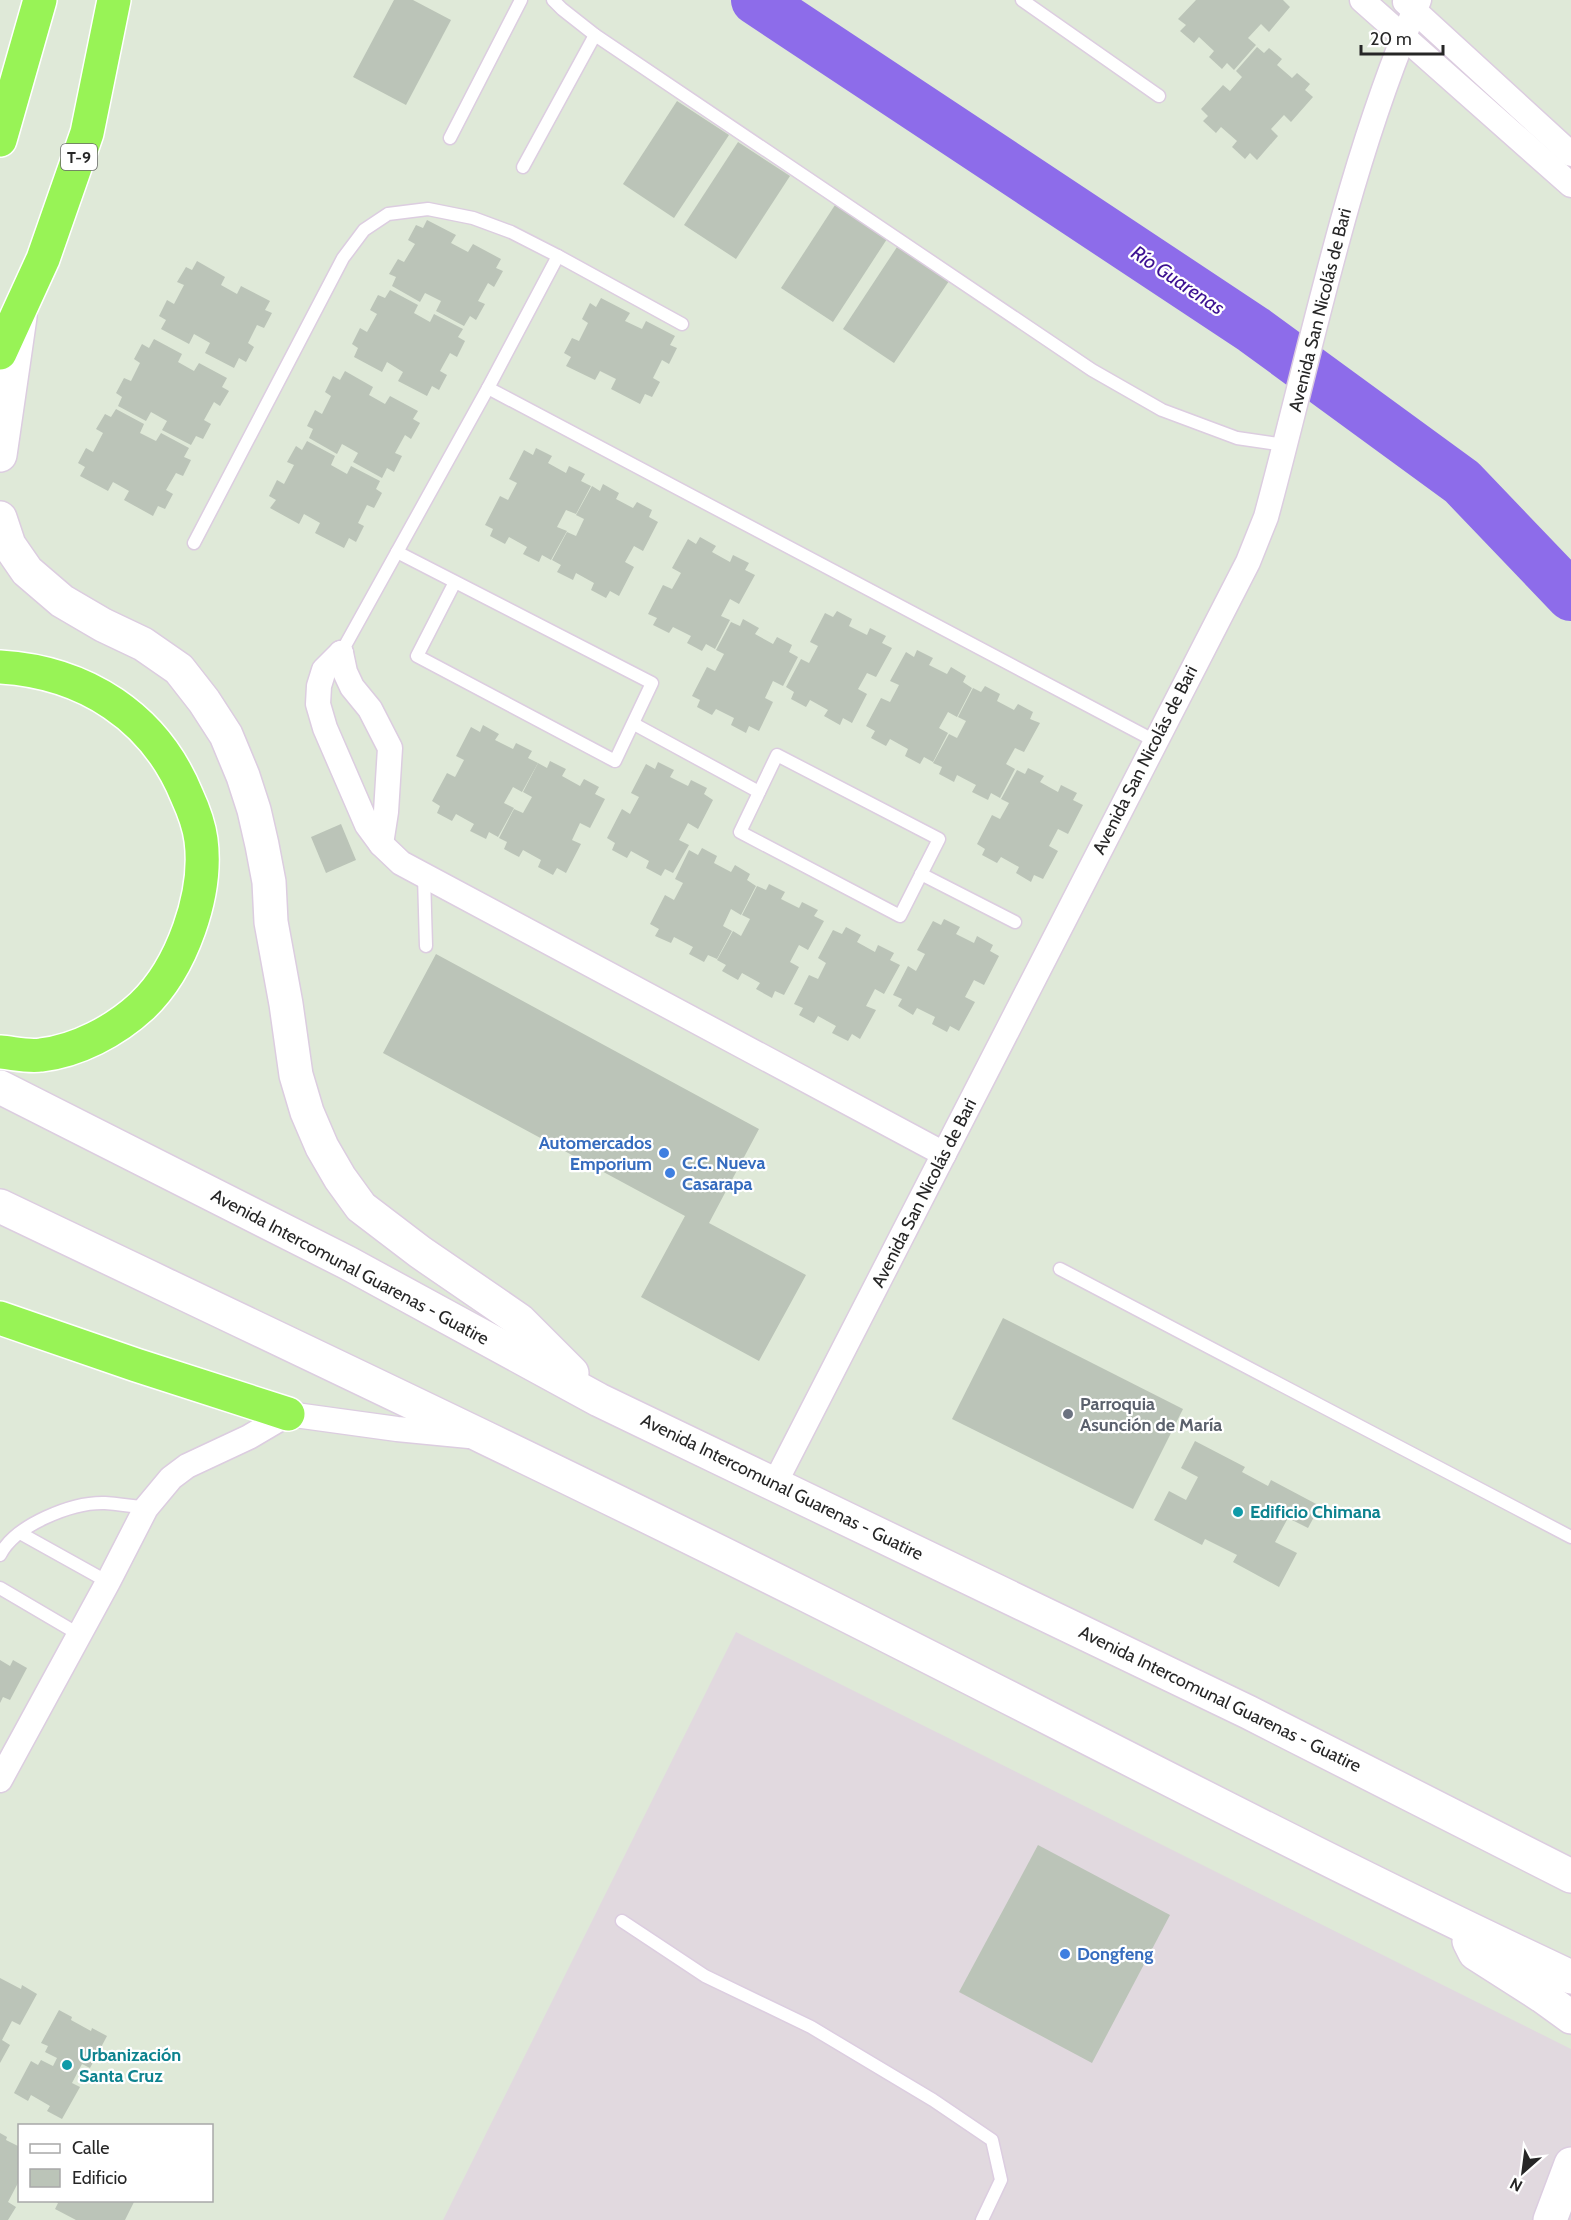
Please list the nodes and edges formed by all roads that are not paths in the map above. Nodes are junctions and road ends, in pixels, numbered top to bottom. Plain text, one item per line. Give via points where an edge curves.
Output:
1 (40, 0) edge
2 (114, 0) edge
3 (522, 0) edge
4 (553, 0) edge
5 (1022, 0) edge
6 (1362, 0) edge
7 (1412, 3) edge
8 (595, 35) junction
9 (1403, 35) junction
10 (1159, 96) dead end
11 (450, 138) dead end
12 (0, 140) edge
13 (1571, 154) edge
14 (523, 167) dead end
15 (1571, 185) edge
16 (558, 256) junction
17 (21, 308) junction
18 (682, 324) dead end
19 (0, 353) edge
20 (488, 388) junction
21 (1285, 445) junction
22 (0, 455) edge
23 (0, 518) edge
24 (194, 543) dead end
25 (397, 552) junction
26 (455, 582) junction
27 (341, 653) junction
28 (0, 667) edge
29 (634, 724) junction
30 (1155, 741) junction
31 (759, 792) junction
32 (381, 844) junction
33 (921, 874) junction
34 (424, 876) junction
35 (1015, 922) dead end
36 (426, 946) dead end
37 (0, 1052) edge
38 (0, 1087) edge
39 (944, 1154) junction
40 (0, 1206) edge
41 (1060, 1269) dead end
42 (0, 1318) edge
43 (599, 1400) junction
44 (288, 1414) junction
45 (487, 1438) junction
46 (775, 1483) junction
47 (146, 1508) junction
48 (20, 1533) junction
49 (1571, 1537) edge
50 (0, 1555) edge
51 (108, 1582) junction
52 (0, 1588) edge
53 (80, 1635) junction
54 (0, 1780) edge
55 (1571, 1876) edge
56 (622, 1921) dead end
57 (1460, 1923) junction
58 (1571, 1977) edge
59 (1571, 2017) edge
60 (1571, 2164) edge
61 (981, 2220) edge
62 (1551, 2220) edge

1 - 12 highway
2 - 17 highway, T-9 via 87,133 43,259
3 - 11 lane
4 - 8 lane
5 - 10 lane
6 - 9 street
7 - 9 street, Avenida San Nicolás de Bari
7 - 13 street
8 - 14 lane
8 - 21 lane via 1092,370 1162,410 1237,438
9 - 15 street
9 - 21 street, Avenida San Nicolás de Bari via 1343,214
16 - 18 lane
16 - 20 lane
16 - 24 lane via 473,218 428,210 388,214 364,230 343,258
17 - 19 highway, T-9
17 - 22 main road
20 - 25 lane
20 - 30 lane
21 - 30 street, Avenida San Nicolás de Bari via 1266,517 1248,562
23 - 43 main road via 9,545 27,571 62,601 143,644 179,669 226,735 254,810 264,855 296,1075 307,1113 340,1178 361,1207 519,1320
25 - 26 lane
25 - 27 lane
26 - 29 lane via 652,683
26 - 29 lane via 417,656 615,761
27 - 32 street via 352,687 370,709 390,748
27 - 32 street via 324,670 318,704 358,806
28 - 37 highway via 59,677 94,692 139,722 178,774 201,839 201,878 195,912 164,980 142,1006 77,1046 39,1055
29 - 31 lane
30 - 39 street, Avenida San Nicolás de Bari
31 - 33 lane via 777,755 939,839
31 - 33 lane via 740,832 900,916
32 - 34 street via 401,863
33 - 35 lane
34 - 36 lane
34 - 39 street
38 - 43 main road, Avenida Intercomunal Guarenas - Guatire via 348,1263
39 - 46 street, Avenida San Nicolás de Bari
40 - 45 main road
41 - 49 lane
42 - 44 highway
43 - 46 main road, Avenida Intercomunal Guarenas - Guatire
44 - 45 street
44 - 47 street via 187,1466 171,1478
45 - 57 main road
46 - 55 main road, Avenida Intercomunal Guarenas - Guatire via 1248,1712
47 - 48 lane via 87,1504 55,1513
47 - 51 street
48 - 50 lane
48 - 51 lane
51 - 53 street
52 - 53 lane
53 - 54 street
56 - 61 lane via 705,1976 811,2027 992,2140 1001,2180
57 - 58 main road
57 - 59 main road via 1475,1953
60 - 62 main road

